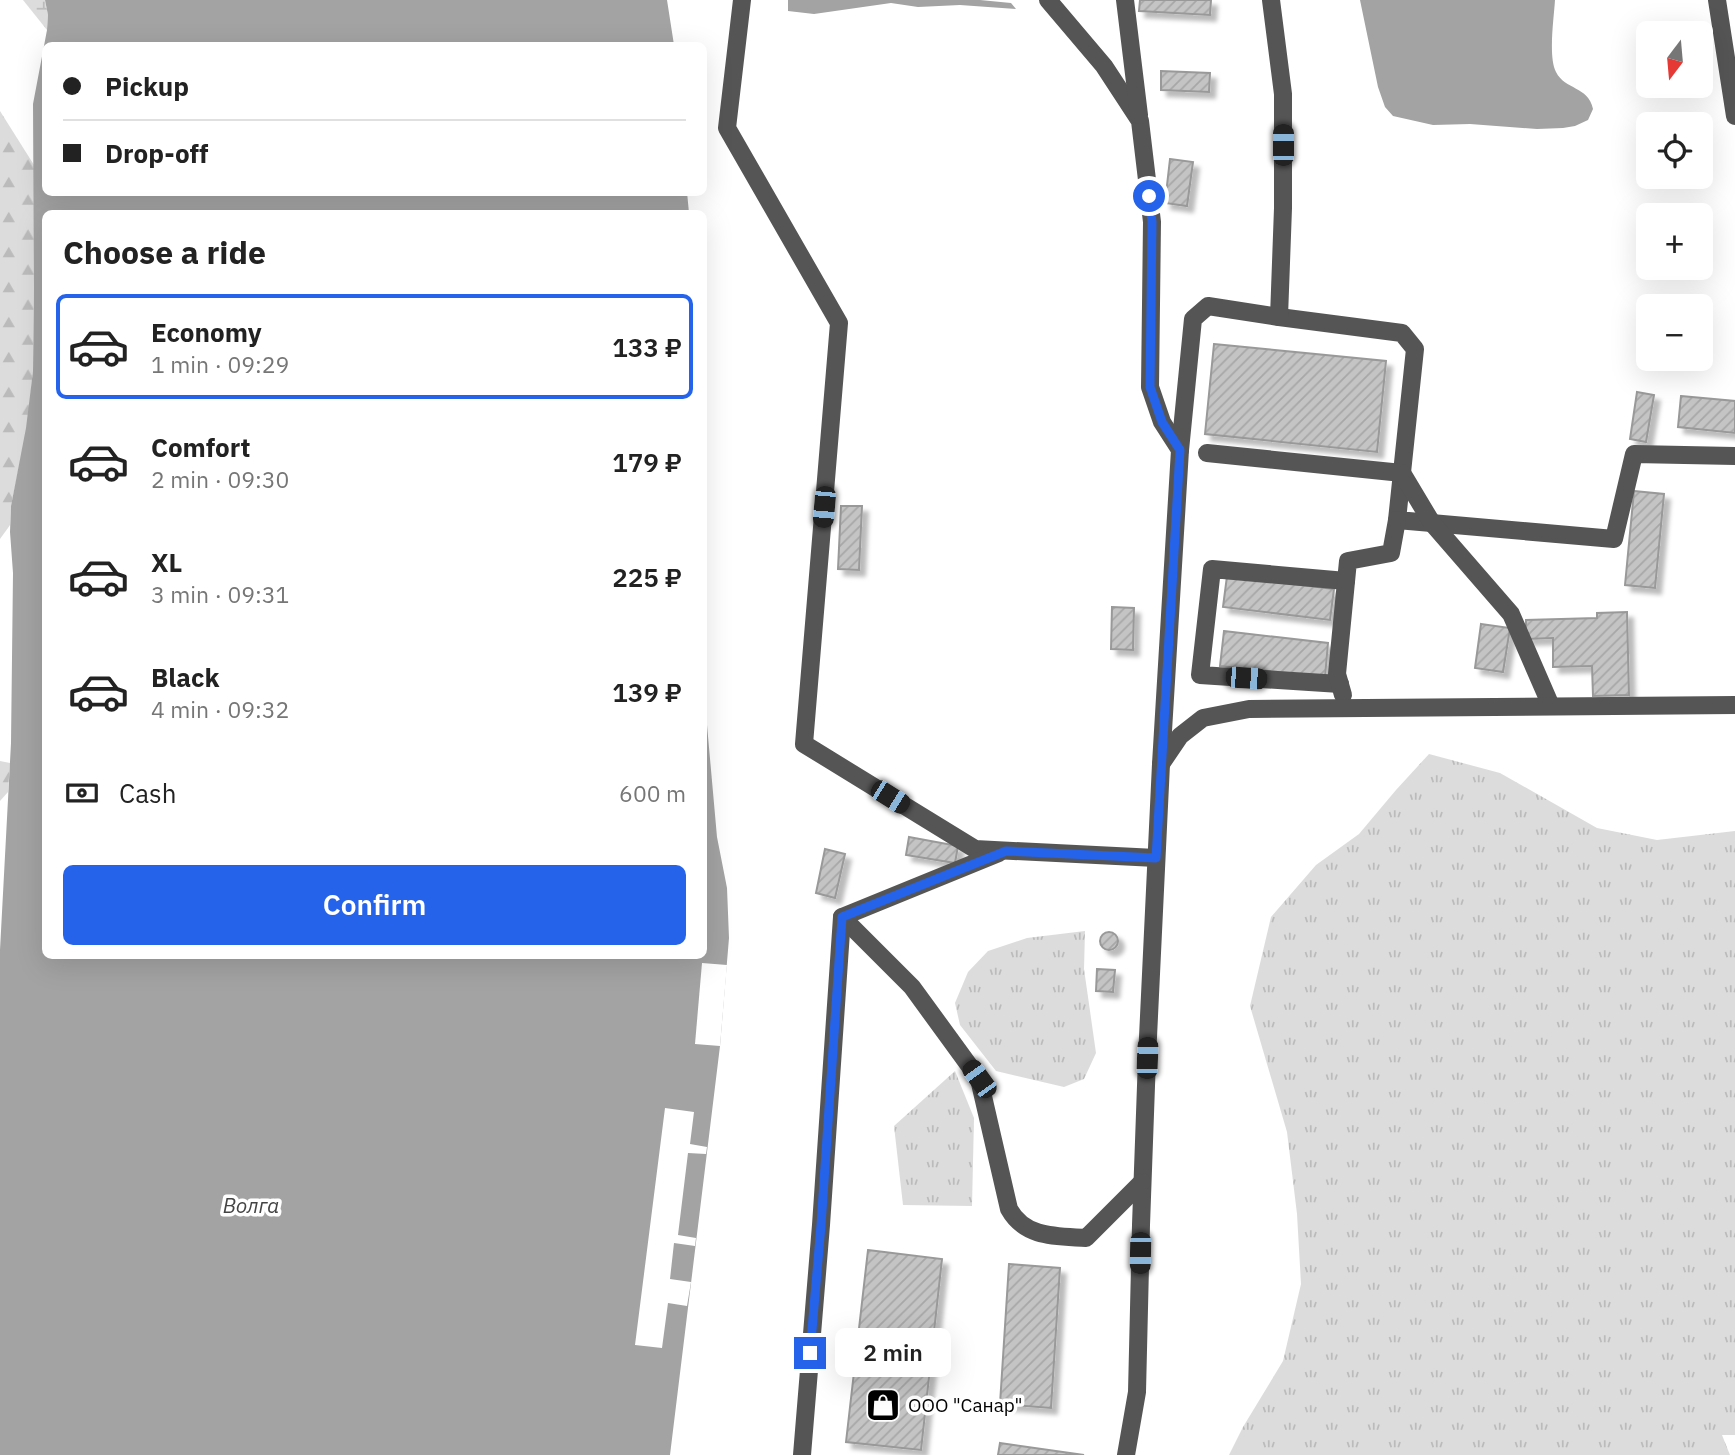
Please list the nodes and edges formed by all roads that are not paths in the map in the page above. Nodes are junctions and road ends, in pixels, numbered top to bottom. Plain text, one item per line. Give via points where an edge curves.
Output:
1 (742, 0) edge
2 (1048, 0) edge
3 (1125, 0) edge
4 (1271, 0) edge
5 (1717, 0) edge
6 (1735, 116) edge
7 (1140, 121) junction
8 (1279, 317) junction
9 (1180, 450) junction
10 (1207, 453) dead end
11 (1735, 456) edge
12 (1402, 473) junction
13 (1397, 520) junction
14 (1432, 523) junction
15 (1346, 581) junction
16 (1340, 684) junction
17 (1735, 705) edge
18 (1551, 706) junction
19 (1346, 708) junction
20 (1161, 764) junction
21 (1006, 851) junction
22 (1156, 858) junction
23 (842, 917) junction
24 (1142, 1182) junction
25 (802, 1455) edge
26 (1126, 1455) edge

1 - 21 street via 727,128 839,323 804,744 975,849
2 - 7 street via 1104,66
3 - 7 street
4 - 8 street via 1283,94
5 - 6 street
7 - 9 street via 1152,222 1150,387 1162,422
8 - 9 street via 1208,306 1193,319
8 - 12 street via 1402,333 1415,349
9 - 20 street
10 - 12 street
11 - 14 street via 1634,454 1614,539
12 - 13 street
12 - 14 street
13 - 14 street
13 - 15 street via 1391,553 1348,561
14 - 18 street via 1511,614
15 - 16 street via 1337,674
15 - 16 street via 1212,569 1199,675
16 - 19 street
17 - 18 street
18 - 19 street
19 - 20 street via 1249,709 1203,718 1180,736
20 - 22 street
21 - 22 street
21 - 23 street
22 - 24 street
23 - 24 street via 912,987 979,1079 1009,1209 1016,1221 1043,1235 1086,1238
23 - 25 street
24 - 26 street via 1137,1392

